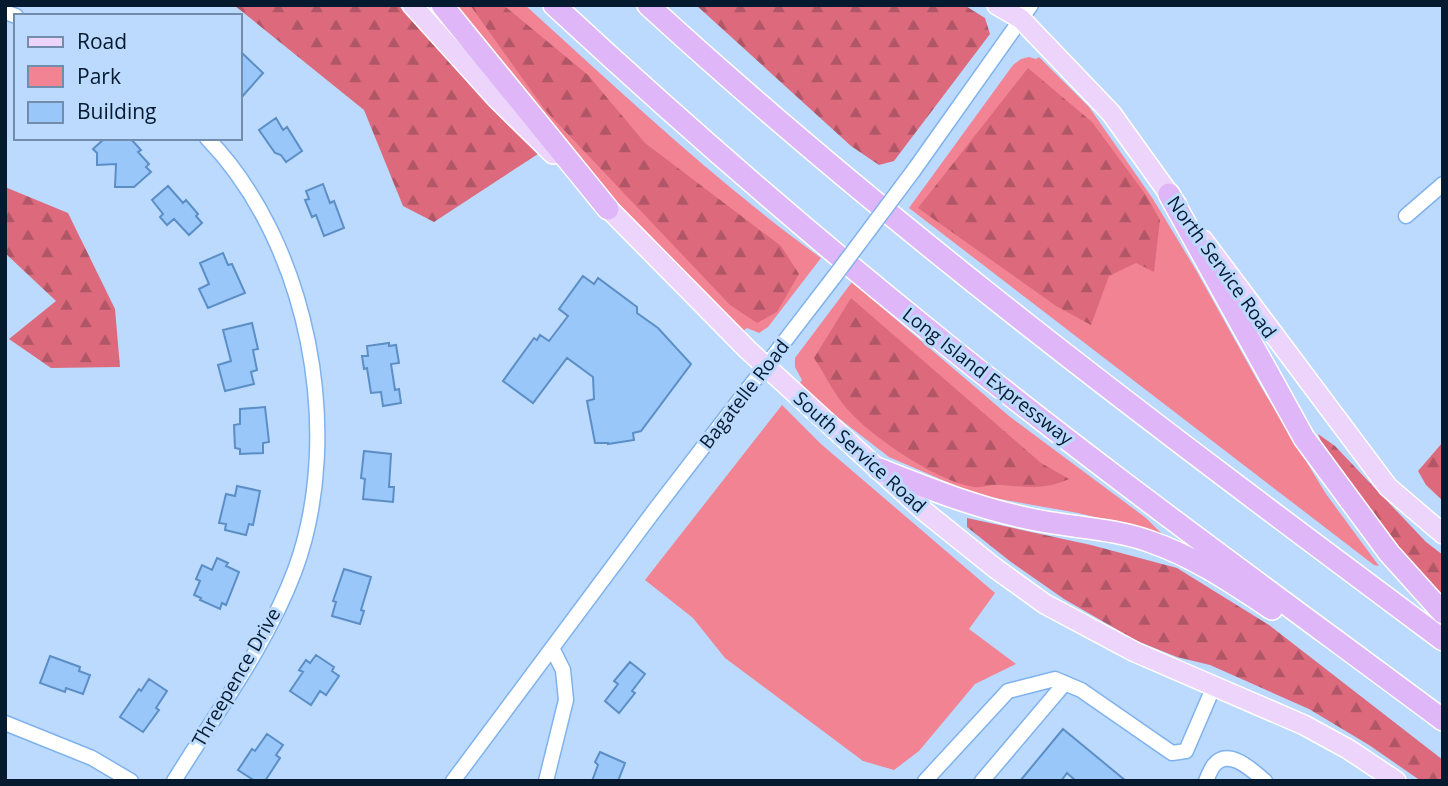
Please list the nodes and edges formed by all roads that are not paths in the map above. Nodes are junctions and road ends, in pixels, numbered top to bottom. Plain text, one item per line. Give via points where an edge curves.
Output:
1 (412, 5) edge
2 (442, 5) edge
3 (554, 5) edge
4 (648, 5) edge
5 (997, 5) edge
6 (1026, 12) edge
7 (209, 140) edge
8 (1443, 184) edge
9 (1169, 194) junction
10 (608, 209) junction
11 (1406, 216) dead end
12 (765, 366) junction
13 (879, 469) junction
14 (1443, 534) edge
15 (1443, 613) edge
16 (1443, 640) edge
17 (552, 648) junction
18 (1065, 683) junction
19 (1214, 686) junction
20 (1443, 722) edge
21 (5, 723) edge
22 (131, 781) edge
23 (174, 781) edge
24 (453, 781) edge
25 (546, 781) edge
26 (925, 781) edge
27 (982, 781) edge
28 (1206, 781) edge
29 (1265, 781) edge
30 (1396, 781) edge

1 - 10 main road, South Service Road via 496,98
2 - 10 highway
3 - 20 highway, Long Island Expressway via 930,332
4 - 16 highway via 971,282 1126,404
5 - 6 main road, North Service Road
6 - 9 main road, North Service Road via 1111,113
6 - 12 street, Bagatelle Road, bridge via 914,170
7 - 23 street, Threepence Drive via 242,180 262,215 302,310 311,360 317,459 310,522 295,571 265,636
8 - 11 street
9 - 14 main road, North Service Road via 1388,488
9 - 15 highway via 1304,438 1389,553
10 - 12 main road, South Service Road
12 - 13 main road, South Service Road
12 - 17 street, Bagatelle Road
13 - 19 main road, South Service Road via 924,511 1045,604 1135,652
13 - 20 highway via 978,507 1150,541 1193,559
17 - 24 street, Bagatelle Road
17 - 25 street via 564,670 566,700
18 - 19 street via 1172,753 1186,751
18 - 26 street via 1055,679 1009,691
18 - 27 street
19 - 30 main road, South Service Road via 1304,725
21 - 22 street via 92,758
28 - 29 street via 1215,763 1225,758 1241,762

